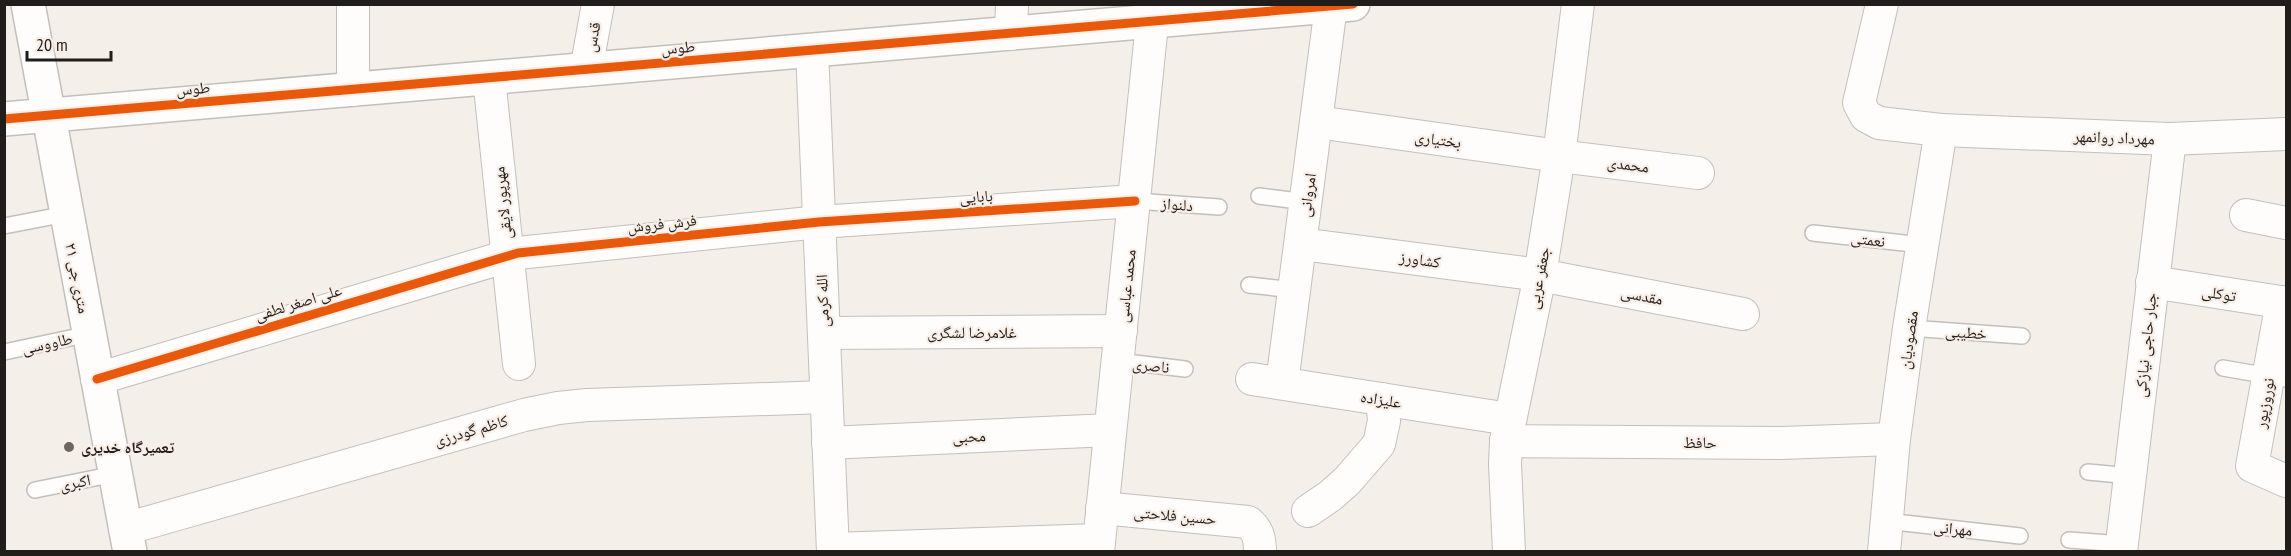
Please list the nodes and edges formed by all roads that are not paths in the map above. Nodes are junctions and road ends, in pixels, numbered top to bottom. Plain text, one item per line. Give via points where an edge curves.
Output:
1 (28, 4) edge
2 (353, 4) edge
3 (598, 4) edge
4 (1578, 4) edge
5 (1882, 4) edge
6 (1342, 5) edge
7 (1154, 13) edge
8 (1011, 19) edge
9 (812, 50) junction
10 (586, 70) junction
11 (489, 78) junction
12 (353, 90) junction
13 (47, 116) junction
14 (4, 119) edge
15 (1317, 122) junction
16 (1941, 130) junction
17 (2286, 134) edge
18 (2170, 139) junction
19 (1559, 156) junction
20 (1698, 173) dead end
21 (1259, 196) dead end
22 (1135, 201) junction
23 (1306, 202) junction
24 (1219, 207) dead end
25 (66, 214) junction
26 (2246, 215) dead end
27 (819, 222) junction
28 (2286, 223) edge
29 (4, 226) edge
30 (1813, 233) dead end
31 (1301, 244) junction
32 (1922, 246) junction
33 (508, 256) junction
34 (1540, 275) junction
35 (2152, 282) junction
36 (1249, 285) dead end
37 (1294, 290) junction
38 (2284, 303) edge
39 (1743, 314) dead end
40 (1909, 328) junction
41 (824, 333) junction
42 (89, 334) junction
43 (2022, 336) dead end
44 (1119, 346) junction
45 (4, 352) edge
46 (519, 364) dead end
47 (2223, 368) dead end
48 (1185, 369) dead end
49 (2278, 377) edge
50 (97, 379) junction
51 (1267, 381) joint
52 (826, 397) junction
53 (1382, 399) junction
54 (1110, 430) junction
55 (1508, 430) junction
56 (1894, 439) junction
57 (828, 442) junction
58 (2088, 472) dead end
59 (115, 474) junction
60 (2131, 476) junction
61 (2286, 481) edge
62 (35, 490) dead end
63 (1102, 508) junction
64 (1308, 511) dead end
65 (1886, 521) junction
66 (2020, 536) dead end
67 (128, 540) edge
68 (2068, 540) dead end
69 (1098, 546) edge
70 (2122, 548) edge
71 (833, 550) edge
72 (1260, 552) edge
73 (1509, 552) edge
74 (1884, 552) edge

1 - 13 street, ۲۱ متری جی
2 - 12 street
3 - 10 street, قدس
4 - 19 street, جعفر عربی
5 - 16 street, مهرداد روانمهر via 1859,103 1866,116 1879,123
6 - 7 street, طوس
6 - 15 street, امروانی
7 - 8 street, طوس
7 - 22 street, محمد عباسی
8 - 9 street, طوس
9 - 10 street, طوس
9 - 27 street, الله کرمی
10 - 11 street, طوس
11 - 12 street, طوس
11 - 33 street, مهرپور لایقی
12 - 13 street, طوس
13 - 14 street, طوس
13 - 25 street, ۲۱ متری جی
15 - 19 street, بختیاری
15 - 23 street, امروانی
16 - 18 street, مهرداد روانمهر
16 - 32 street, مقصودیان
17 - 18 street, مهرداد روانمهر
18 - 35 street, جبار حاجی نیازکی
19 - 20 street, محمدی
19 - 34 street, جعفر عربی
21 - 23 lane
22 - 24 lane, دلنواز
22 - 27 street, بابایی
22 - 44 street, محمد عباسی
23 - 31 street, امروانی
25 - 29 lane
25 - 42 street, ۲۱ متری جی
26 - 28 street
27 - 33 street, فرش فروش
27 - 41 street, الله کرمی
30 - 32 lane, نعمتی
31 - 34 street, کشاورز
31 - 37 street, امروانی
32 - 40 street, مقصودیان
33 - 46 street, مهرپور لایقی
33 - 50 street, علی‌ اصغر لطفی
34 - 39 street, مقدسی
34 - 55 street, جعفر عربی
35 - 38 street, توکلی
35 - 60 street, جبار حاجی نیازکی
36 - 37 lane
37 - 51 street, امروانی
38 - 49 street, نوروزپور
40 - 43 lane, خطیبی
40 - 56 street, مقصودیان
41 - 44 street, غلامرضا لشگری
41 - 52 street, الله کرمی
42 - 45 lane, طاووسی
42 - 50 street, ۲۱ متری جی
44 - 48 lane, ناصری
44 - 54 street, محمد عباسی
47 - 49 lane
49 - 61 street, نوروزپور via 2252,466
50 - 59 street, ۲۱ متری جی
51 - 53 street, علیزاده
52 - 57 street, الله کرمی
52 - 67 street, کاظم گودرزی via 558,408 524,415
53 - 55 street, علیزاده
53 - 64 street via 1384,421 1379,444 1347,481
54 - 57 street, محبی
54 - 63 street, محمد عباسی
55 - 56 street, حافظ via 1781,442
55 - 73 street, جعفر عربی via 1505,464
56 - 65 street, مقصودیان
57 - 71 street, الله کرمی
58 - 60 lane
59 - 62 lane, اکبری
59 - 67 street, ۲۱ متری جی
60 - 70 street, جبار حاجی نیازکی
63 - 69 street, محمد عباسی
63 - 72 street, حسین فلاحتی via 1248,522 1259,536
65 - 66 lane, مهرانی
65 - 74 street, مقصودیان
68 - 70 lane
69 - 71 street

